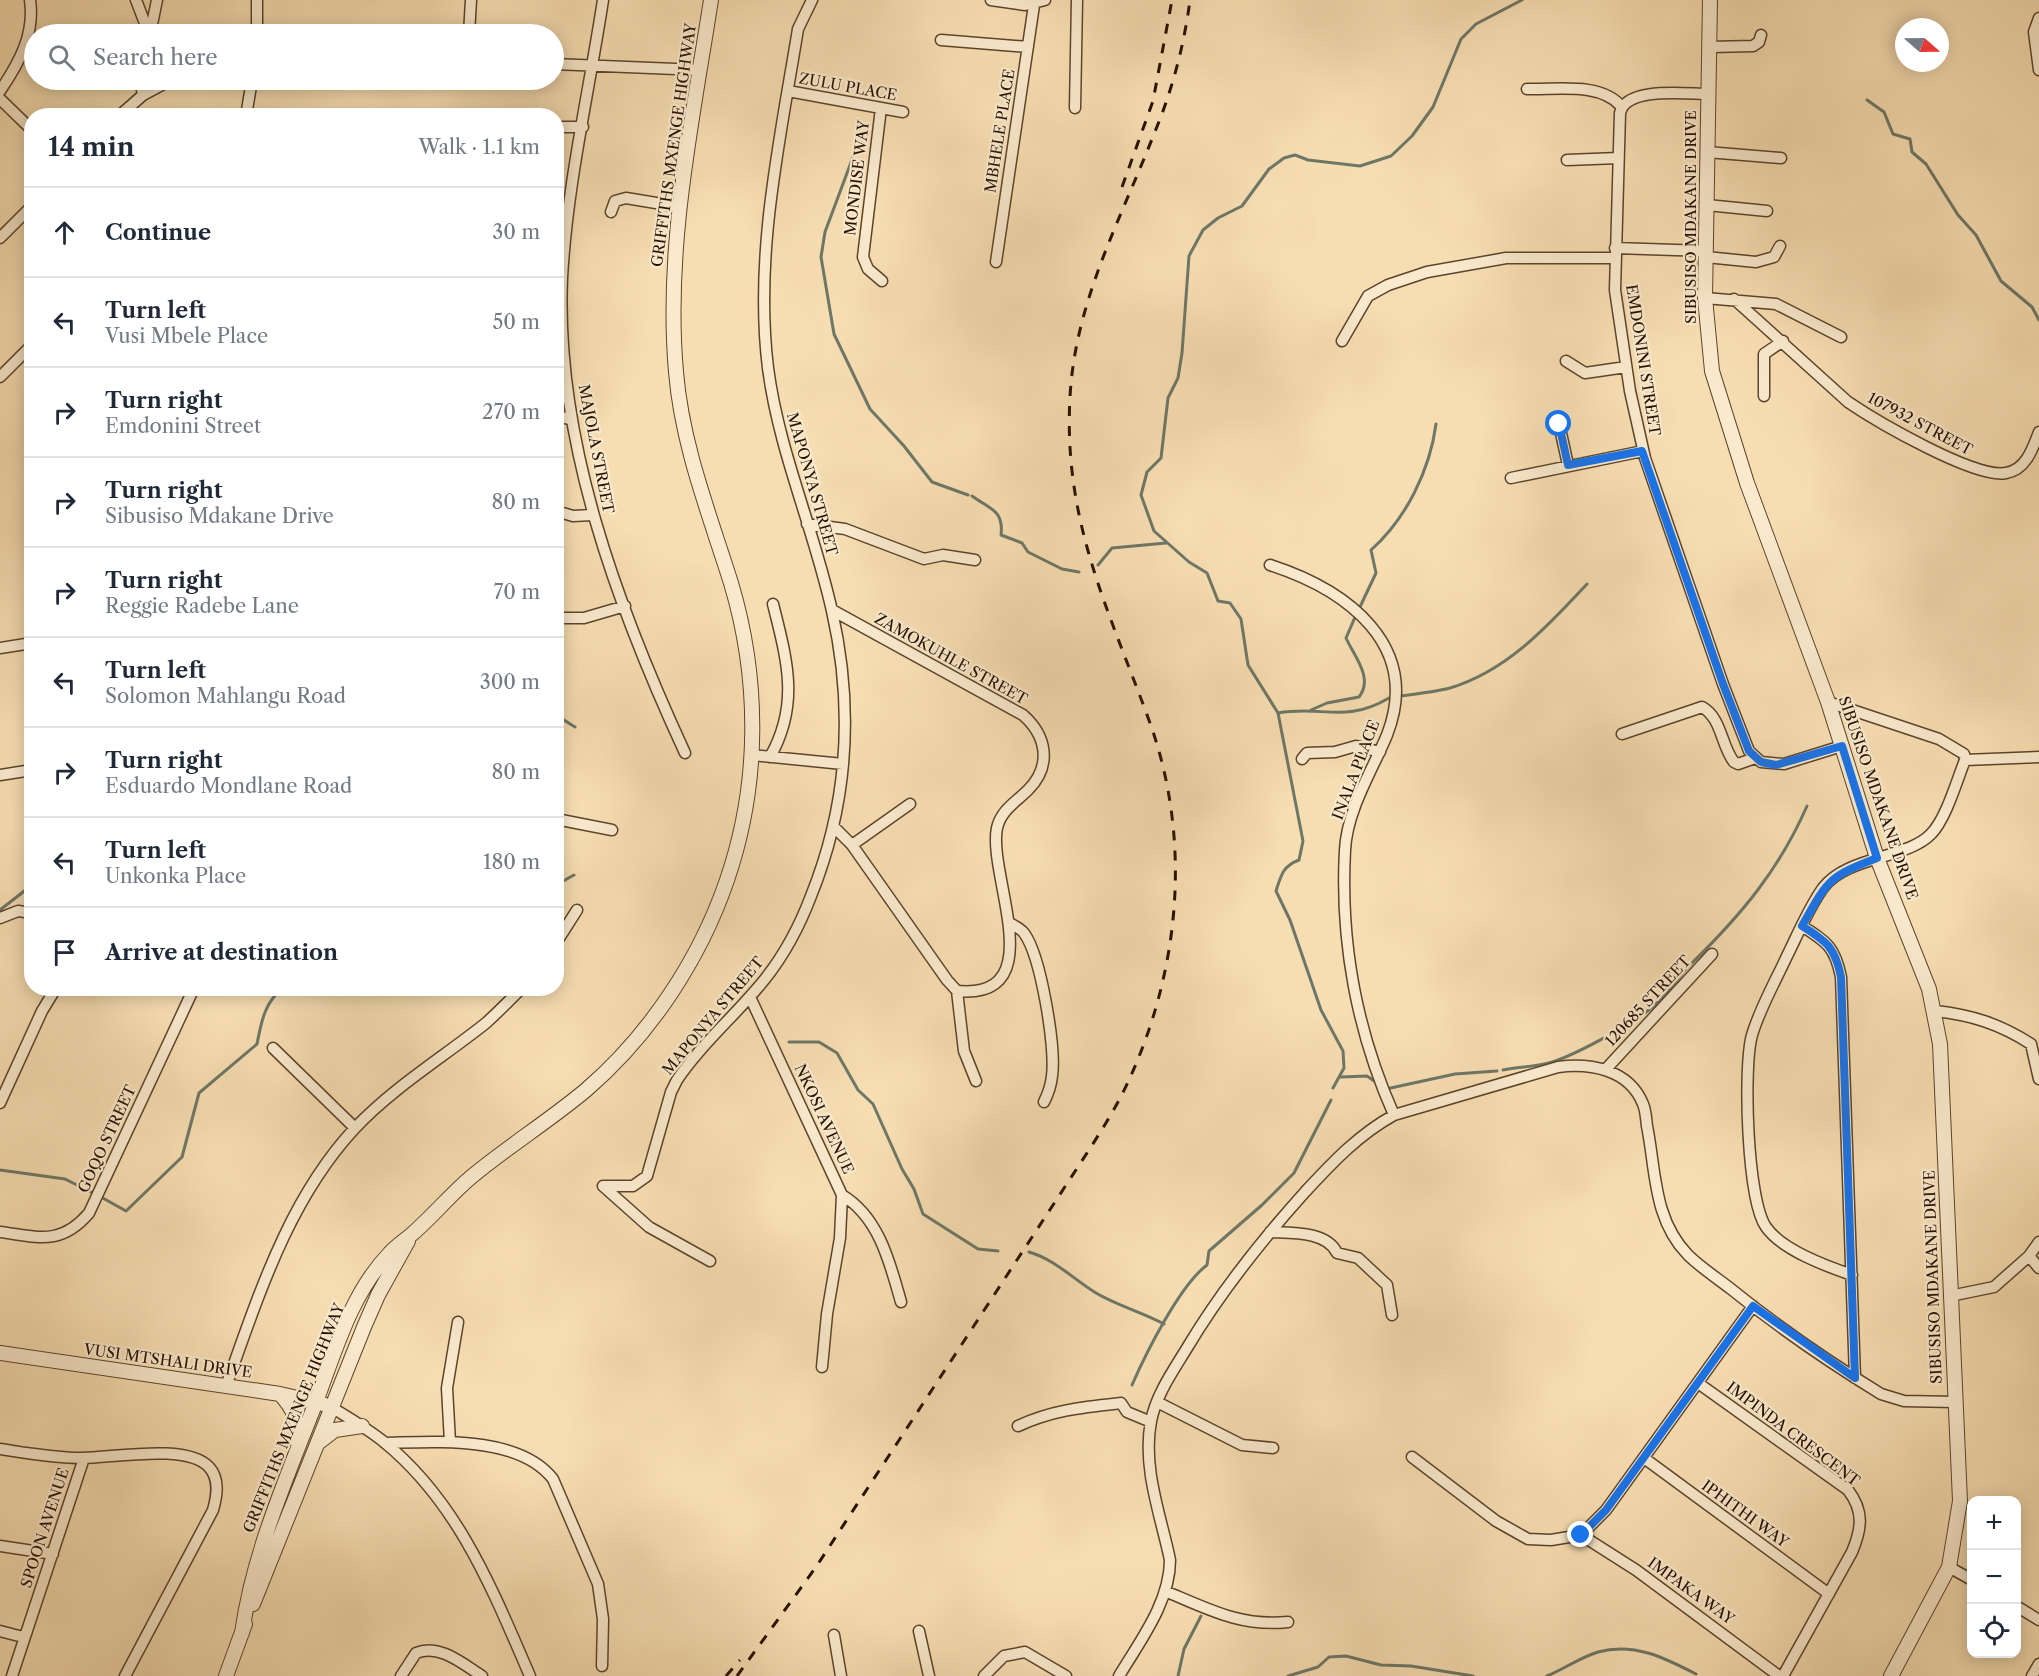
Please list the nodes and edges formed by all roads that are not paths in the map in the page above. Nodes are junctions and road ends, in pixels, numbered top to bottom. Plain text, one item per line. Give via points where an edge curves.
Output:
1 (30, 0) edge
2 (136, 0) edge
3 (157, 0) edge
4 (257, 0) edge
5 (471, 0) edge
6 (603, 0) edge
7 (711, 0) edge
8 (812, 0) edge
9 (991, 0) edge
10 (1077, 0) edge
11 (1710, 0) edge
12 (1040, 2) edge
13 (2039, 18) edge
14 (30, 24) edge
15 (145, 24) edge
16 (151, 24) edge
17 (257, 24) edge
18 (470, 24) edge
19 (1761, 35) dead end
20 (941, 40) dead end
21 (1028, 47) junction
22 (1710, 47) junction
23 (24, 49) edge
24 (564, 64) edge
25 (593, 64) junction
26 (700, 70) junction
27 (2039, 70) edge
28 (1527, 89) dead end
29 (142, 90) edge
30 (152, 90) edge
31 (250, 90) edge
32 (0, 91) edge
33 (788, 91) junction
34 (1708, 94) junction
35 (143, 95) junction
36 (0, 99) edge
37 (1621, 106) junction
38 (128, 108) edge
39 (247, 108) edge
40 (881, 108) junction
41 (1075, 108) dead end
42 (903, 112) dead end
43 (24, 122) edge
44 (564, 127) edge
45 (583, 127) junction
46 (1707, 152) junction
47 (1618, 158) junction
48 (1781, 158) dead end
49 (1567, 160) dead end
50 (1707, 205) junction
51 (680, 207) junction
52 (1767, 211) dead end
53 (611, 212) dead end
54 (564, 213) edge
55 (24, 214) edge
56 (0, 238) edge
57 (1780, 246) dead end
58 (1615, 253) junction
59 (1706, 254) junction
60 (996, 262) dead end
61 (882, 281) dead end
62 (1705, 298) junction
63 (1734, 299) junction
64 (1841, 337) dead end
65 (564, 341) edge
66 (1342, 341) dead end
67 (1783, 341) junction
68 (24, 353) edge
69 (1566, 361) dead end
70 (1626, 366) junction
71 (0, 377) edge
72 (1764, 396) dead end
73 (564, 418) edge
74 (572, 420) junction
75 (1559, 424) dead end
76 (2039, 432) edge
77 (1642, 451) junction
78 (1568, 465) junction
79 (1511, 478) dead end
80 (564, 513) edge
81 (592, 515) junction
82 (807, 524) junction
83 (975, 560) dead end
84 (1270, 565) dead end
85 (774, 604) dead end
86 (625, 606) junction
87 (832, 610) junction
88 (564, 618) edge
89 (24, 644) edge
90 (0, 648) edge
91 (1828, 702) junction
92 (1622, 735) dead end
93 (1842, 746) junction
94 (1380, 752) junction
95 (685, 753) dead end
96 (752, 755) junction
97 (770, 757) junction
98 (2039, 757) edge
99 (1755, 758) junction
100 (1302, 759) dead end
101 (1965, 760) junction
102 (843, 764) junction
103 (24, 772) edge
104 (0, 776) edge
105 (910, 804) dead end
106 (564, 821) edge
107 (835, 828) junction
108 (612, 830) dead end
109 (852, 845) junction
110 (1879, 857) junction
111 (577, 910) dead end
112 (24, 912) edge
113 (0, 918) edge
114 (1009, 923) junction
115 (1802, 926) junction
116 (564, 930) edge
117 (1712, 954) dead end
118 (957, 991) junction
119 (51, 996) edge
120 (190, 996) edge
121 (514, 996) edge
122 (750, 997) junction
123 (1935, 1011) junction
124 (273, 1048) dead end
125 (1606, 1069) junction
126 (2039, 1079) edge
127 (976, 1081) dead end
128 (1044, 1102) dead end
129 (0, 1103) edge
130 (1394, 1115) junction
131 (355, 1128) junction
132 (842, 1195) junction
133 (0, 1232) edge
134 (1270, 1232) junction
135 (412, 1234) junction
136 (2039, 1242) edge
137 (2029, 1256) junction
138 (710, 1261) dead end
139 (2039, 1268) edge
140 (1852, 1275) junction
141 (1950, 1296) junction
142 (902, 1302) dead end
143 (1753, 1306) junction
144 (1392, 1315) dead end
145 (458, 1322) dead end
146 (0, 1353) edge
147 (822, 1367) dead end
148 (1855, 1378) junction
149 (1698, 1383) junction
150 (226, 1386) junction
151 (280, 1394) junction
152 (316, 1401) junction
153 (1157, 1402) junction
154 (1955, 1402) junction
155 (331, 1407) junction
156 (1151, 1422) junction
157 (362, 1426) junction
158 (1018, 1426) dead end
159 (450, 1442) junction
160 (385, 1443) junction
161 (315, 1446) junction
162 (1273, 1448) dead end
163 (0, 1449) edge
164 (1412, 1457) dead end
165 (84, 1458) junction
166 (1644, 1458) junction
167 (293, 1461) junction
168 (1581, 1535) junction
169 (0, 1546) edge
170 (53, 1554) junction
171 (1948, 1567) junction
172 (1967, 1578) edge
173 (1166, 1591) junction
174 (1829, 1594) junction
175 (2021, 1609) edge
176 (2039, 1620) edge
177 (1288, 1622) dead end
178 (918, 1630) dead end
179 (0, 1632) edge
180 (242, 1633) junction
181 (834, 1635) dead end
182 (23, 1637) junction
183 (2039, 1664) edge
184 (602, 1666) dead end
185 (12, 1676) edge
186 (125, 1676) edge
187 (226, 1676) edge
188 (401, 1676) edge
189 (482, 1676) edge
190 (530, 1676) edge
191 (841, 1676) edge
192 (929, 1676) edge
193 (984, 1676) edge
194 (1066, 1676) edge
195 (1119, 1676) edge
196 (1781, 1676) edge
197 (1891, 1676) edge
198 (2032, 1676) edge

1 - 14 street
2 - 15 street
3 - 16 street
4 - 17 street
5 - 18 street
6 - 25 street, MAJOLA STREET
7 - 26 street, GRIFFITHS MXENGE HIGHWAY
8 - 33 street, MAPONYA STREET via 798,29
9 - 12 street
10 - 41 street
11 - 22 street, SIBUSISO MDAKANE DRIVE
12 - 21 street, MBHELE PLACE
13 - 27 street via 2034,32
19 - 22 street via 1754,46
20 - 21 street
21 - 60 street, MBHELE PLACE
22 - 34 street, SIBUSISO MDAKANE DRIVE
23 - 32 street
24 - 25 street
25 - 26 street
25 - 45 street, MAJOLA STREET
26 - 51 street, GRIFFITHS MXENGE HIGHWAY
28 - 37 street via 1600,92 1612,96
29 - 35 street
30 - 35 street
31 - 39 street
33 - 40 street, ZULU PLACE
33 - 82 street, MAPONYA STREET via 768,231 764,293 775,408
34 - 37 street via 1647,94 1633,97
34 - 46 street, SIBUSISO MDAKANE DRIVE
35 - 38 street
36 - 43 street
37 - 47 street, EMDONINI STREET
40 - 42 street, ZULU PLACE
40 - 61 street, MONDISE WAY via 863,256 868,269
44 - 45 street
45 - 54 street, MAJOLA STREET
46 - 48 street
46 - 50 street, SIBUSISO MDAKANE DRIVE
47 - 49 street
47 - 58 street, EMDONINI STREET
50 - 52 street
50 - 59 street, SIBUSISO MDAKANE DRIVE
51 - 53 street via 626,198 615,201
51 - 96 street, GRIFFITHS MXENGE HIGHWAY via 673,279 680,403 697,479 742,627 751,684
55 - 56 street
57 - 59 street via 1774,257 1756,262
58 - 59 street
58 - 66 street via 1506,258 1426,272 1368,296
58 - 70 street, EMDONINI STREET via 1617,311
59 - 62 street, SIBUSISO MDAKANE DRIVE
62 - 63 street
62 - 91 street, SIBUSISO MDAKANE DRIVE via 1712,371 1720,403
63 - 64 street via 1776,303
63 - 67 street, 107932 STREET
65 - 74 street, MAJOLA STREET
67 - 72 street via 1764,354
67 - 76 street, 107932 STREET via 1858,410 1976,470 1998,474 2014,471 2031,453
68 - 71 street
69 - 70 street via 1585,373
70 - 77 street, EMDONINI STREET
73 - 74 street
74 - 81 street, MAJOLA STREET
75 - 78 street
77 - 78 street
77 - 99 street, EMDONINI STREET via 1723,684
78 - 79 street
80 - 81 street
81 - 86 street, MAJOLA STREET
82 - 83 street via 845,529 924,559 943,555
82 - 87 street, MAPONYA STREET
84 - 94 street, INALA PLACE via 1318,585 1344,601 1366,620 1387,649 1397,679 1396,697
85 - 97 street via 785,650 790,699 784,728
86 - 88 street via 584,618
86 - 95 street, MAJOLA STREET via 652,684
87 - 102 street, MAPONYA STREET via 844,679
87 - 114 street, ZAMOKUHLE STREET via 1023,715 1037,730 1044,744 1044,762 1029,790 1009,806 997,828 996,850
89 - 90 street
91 - 93 street, SIBUSISO MDAKANE DRIVE
91 - 101 street via 1939,739 1964,754
92 - 99 street via 1702,707 1715,720 1734,762
93 - 99 street via 1784,764 1769,765
93 - 110 street, SIBUSISO MDAKANE DRIVE
94 - 100 street via 1356,746 1307,753
94 - 130 street, INALA PLACE via 1347,834 1344,904 1350,970 1377,1077
96 - 97 street
96 - 135 street, GRIFFITHS MXENGE HIGHWAY via 743,822 727,880 696,950 656,1015 586,1090 472,1177
97 - 102 street
98 - 101 street
101 - 110 street via 1932,833
102 - 107 street, MAPONYA STREET
103 - 104 street
105 - 109 street
106 - 108 street
107 - 109 street
107 - 122 street, MAPONYA STREET via 795,932 767,978
109 - 118 street
110 - 115 street via 1831,880
110 - 123 street, SIBUSISO MDAKANE DRIVE
111 - 116 street
112 - 113 street
114 - 118 street, ZAMOKUHLE STREET via 1011,950 1002,976 980,989
114 - 128 street via 1022,930 1030,942 1046,994 1053,1064
115 - 140 street via 1834,952 1841,977
115 - 140 street via 1761,1010 1749,1046 1752,1186 1759,1214 1770,1232 1797,1251
117 - 125 street, 120685 STREET
118 - 127 street via 964,1051
119 - 129 street
120 - 133 street, GOQO STREET via 89,1213 68,1233 58,1236
121 - 131 street
122 - 132 street, NKOSI AVENUE
122 - 138 street, MAPONYA STREET via 677,1080 647,1176 633,1186 603,1186 649,1227
123 - 126 street via 1979,1018 2010,1030 2031,1044
123 - 141 street, SIBUSISO MDAKANE DRIVE via 1940,1044
124 - 131 street
125 - 130 street via 1580,1064 1551,1069
125 - 143 street via 1624,1081 1644,1104 1655,1188 1663,1217 1675,1237 1688,1254
130 - 134 street via 1370,1128 1340,1155
131 - 150 street via 282,1237
132 - 142 street via 872,1223
132 - 147 street, NKOSI AVENUE
134 - 144 street via 1323,1239 1337,1253 1358,1258 1387,1285
134 - 153 street via 1208,1314
135 - 152 street, GRIFFITHS MXENGE HIGHWAY via 392,1251 364,1290
135 - 155 street, GRIFFITHS MXENGE HIGHWAY via 378,1295
136 - 137 street
137 - 139 street
137 - 141 street via 1994,1287
140 - 148 street
141 - 154 street, SIBUSISO MDAKANE DRIVE
143 - 148 street
143 - 149 street
145 - 159 street via 447,1388
146 - 150 street, VUSI MTSHALI DRIVE
148 - 154 street via 1881,1394 1904,1401
149 - 166 street
149 - 174 street, IMPINDA CRESCENT via 1848,1490 1858,1504 1860,1533
150 - 151 street, VUSI MTSHALI DRIVE
151 - 152 street, VUSI MTSHALI DRIVE
151 - 167 street via 296,1419 298,1438
152 - 155 street, VUSI MTSHALI DRIVE
152 - 167 street, GRIFFITHS MXENGE HIGHWAY
153 - 156 street
153 - 162 street via 1242,1445
154 - 171 street, SIBUSISO MDAKANE DRIVE via 1960,1501
155 - 157 street
155 - 161 street, GRIFFITHS MXENGE HIGHWAY
156 - 158 street via 1127,1412 1121,1403 1066,1409
156 - 173 street via 1150,1470 1170,1560
157 - 160 street
157 - 161 street via 335,1431
159 - 160 street
159 - 184 street via 528,1456 553,1479 598,1584 603,1619
160 - 190 street via 425,1484 462,1531 486,1575
161 - 180 street, GRIFFITHS MXENGE HIGHWAY
163 - 165 street
164 - 168 street via 1516,1535 1538,1540
165 - 170 street, SPOON AVENUE
165 - 186 street via 166,1454 190,1457 208,1466 217,1485 210,1517
166 - 168 street via 1594,1526
166 - 174 street, IPHITHI WAY
167 - 180 street, GRIFFITHS MXENGE HIGHWAY via 254,1567
168 - 196 street, IMPAKA WAY via 1636,1570
169 - 170 street
170 - 182 street, SPOON AVENUE
171 - 172 street
171 - 197 street, SIBUSISO MDAKANE DRIVE
173 - 177 street via 1237,1620 1262,1625
173 - 195 street
174 - 196 street, IMPINDA CRESCENT
175 - 176 street
178 - 192 street
179 - 182 street
180 - 187 street, GRIFFITHS MXENGE HIGHWAY
181 - 191 street
182 - 185 street, SPOON AVENUE
183 - 198 street
188 - 189 street via 416,1653 431,1649
193 - 194 street via 1005,1656 1025,1652

